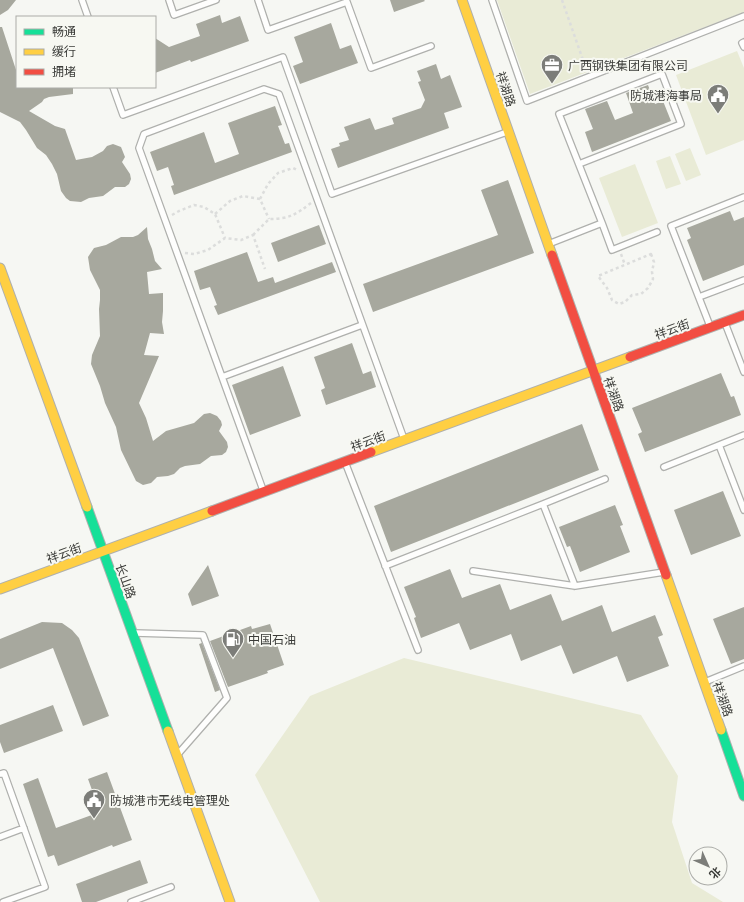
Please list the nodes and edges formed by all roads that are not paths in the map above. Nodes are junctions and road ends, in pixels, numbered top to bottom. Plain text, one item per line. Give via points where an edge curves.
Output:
1 (82, 0) edge
2 (169, 0) edge
3 (216, 0) edge
4 (258, 0) edge
5 (462, 0) edge
6 (492, 0) edge
7 (88, 16) edge
8 (744, 16) edge
9 (744, 42) edge
10 (430, 46) dead end
11 (744, 47) edge
12 (113, 88) edge
13 (508, 131) junction
14 (579, 164) junction
15 (744, 197) edge
16 (602, 223) junction
17 (657, 232) dead end
18 (548, 244) junction
19 (0, 268) edge
20 (744, 280) edge
21 (699, 297) junction
22 (744, 316) edge
23 (725, 323) junction
24 (362, 325) junction
25 (711, 328) junction
26 (593, 371) junction
27 (744, 372) edge
28 (222, 377) junction
29 (744, 435) edge
30 (404, 440) junction
31 (719, 445) junction
32 (345, 462) junction
33 (664, 467) dead end
34 (605, 479) dead end
35 (264, 492) junction
36 (543, 504) junction
37 (744, 510) edge
38 (103, 551) junction
39 (385, 566) junction
40 (473, 571) dead end
41 (664, 572) junction
42 (576, 586) junction
43 (0, 589) edge
44 (132, 633) junction
45 (418, 650) dead end
46 (744, 666) edge
47 (704, 682) junction
48 (177, 756) junction
49 (0, 774) edge
50 (744, 796) edge
51 (24, 828) junction
52 (0, 837) edge
53 (171, 887) dead end
54 (3, 902) edge
55 (131, 902) edge
56 (230, 902) edge

1 - 7 lane
2 - 3 lane via 174,15
4 - 10 lane via 268,30 347,2 370,68
5 - 13 street, 祥湖路
6 - 8 lane via 527,101
9 - 11 lane
12 - 13 lane via 123,115 283,57 332,194
13 - 18 street, 祥湖路
14 - 14 lane via 559,114 662,74 681,124
14 - 16 lane
15 - 21 lane via 671,226
16 - 17 lane via 612,250
16 - 18 lane
18 - 26 street, 祥湖路
19 - 38 street, 长山路
20 - 21 lane
21 - 25 lane
22 - 23 street, 祥云街
23 - 25 street, 祥云街
23 - 27 lane
24 - 28 lane
24 - 28 lane via 279,94 264,89 144,134 139,148
24 - 30 lane
25 - 26 street, 祥云街
26 - 30 street, 祥云街
26 - 41 street, 祥湖路
28 - 35 lane
29 - 31 lane
30 - 32 street, 祥云街
31 - 33 lane
31 - 37 lane
32 - 35 street, 祥云街
32 - 39 lane
34 - 36 lane
35 - 38 street, 祥云街
36 - 39 lane
36 - 42 lane
38 - 43 street, 祥云街
38 - 44 street, 长山路
39 - 45 lane
40 - 42 lane
41 - 42 lane
41 - 47 street, 祥湖路
44 - 48 street, 长山路
44 - 48 lane via 203,635 227,698
46 - 47 lane
47 - 50 street, 祥湖路
48 - 56 street, 长山路
49 - 51 lane via 4,773
51 - 52 lane
51 - 54 lane via 45,887
53 - 55 lane

